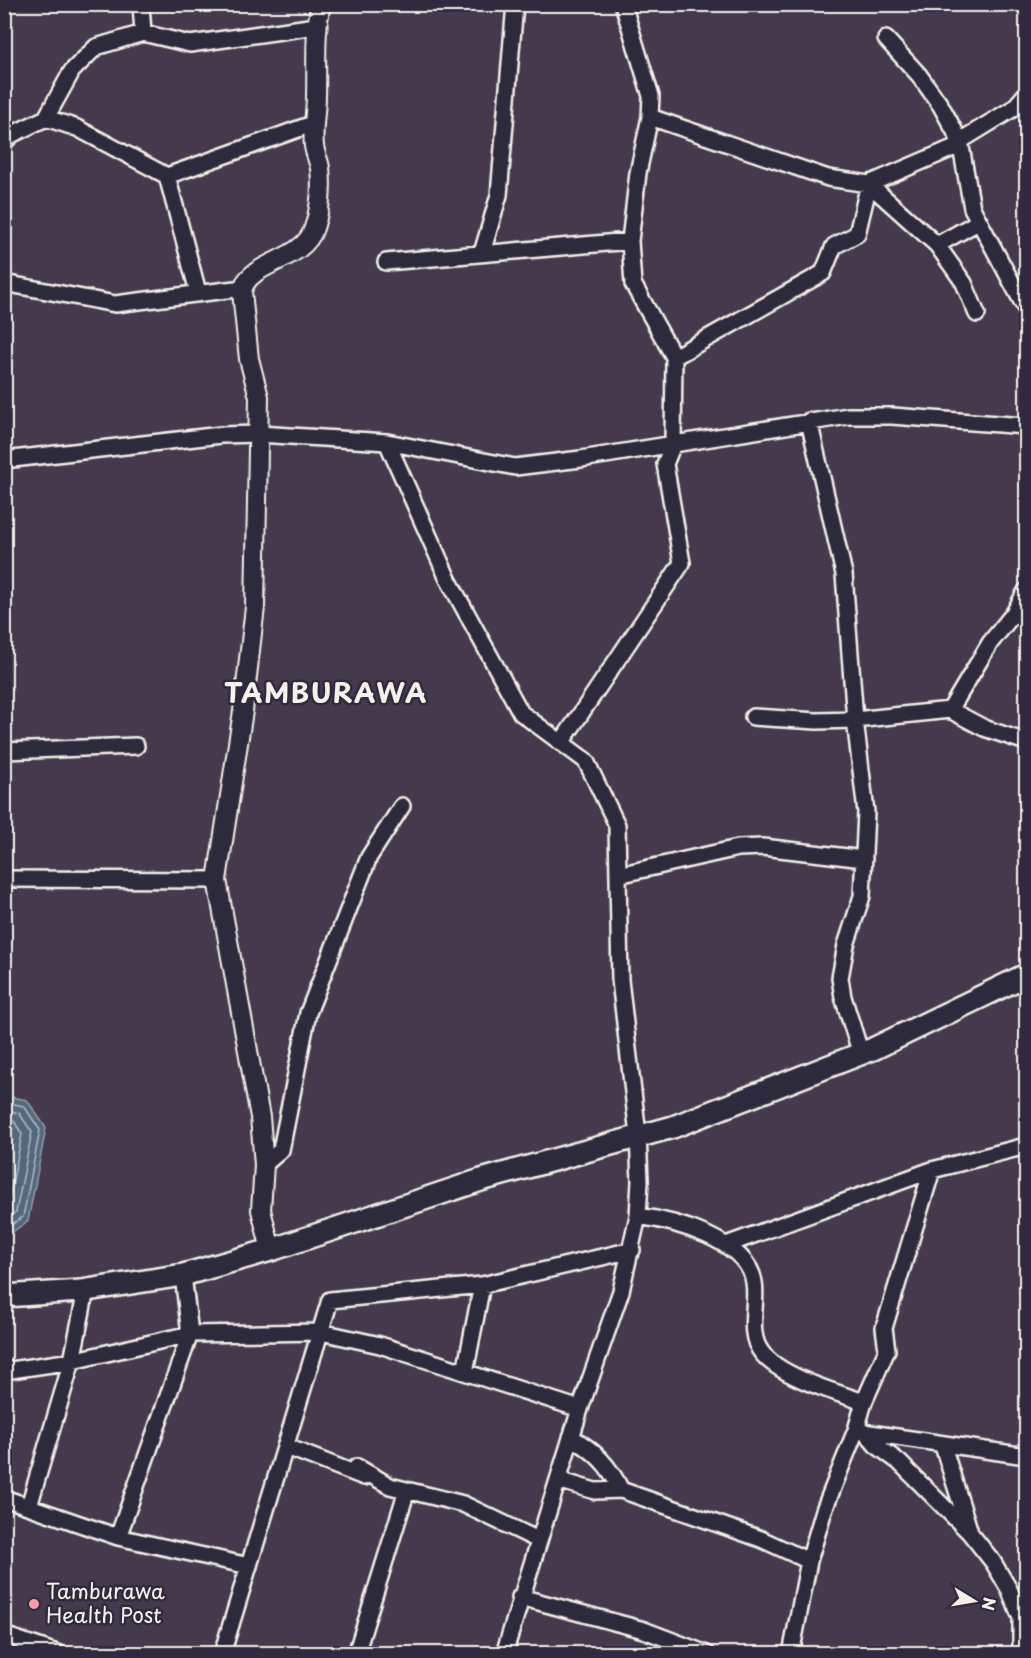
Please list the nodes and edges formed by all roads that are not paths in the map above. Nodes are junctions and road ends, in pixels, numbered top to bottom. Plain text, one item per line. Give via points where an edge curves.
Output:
1 (141, 4) edge
2 (321, 4) edge
3 (515, 4) edge
4 (623, 4) edge
5 (316, 26) junction
6 (143, 33) junction
7 (886, 39) dead end
8 (1026, 94) edge
9 (651, 117) junction
10 (46, 118) junction
11 (315, 123) junction
12 (4, 142) edge
13 (960, 143) junction
14 (167, 176) junction
15 (869, 184) junction
16 (978, 222) junction
17 (630, 241) junction
18 (937, 245) junction
19 (482, 253) junction
20 (386, 262) dead end
21 (4, 283) edge
22 (243, 288) junction
23 (198, 292) junction
24 (1026, 309) edge
25 (977, 314) dead end
26 (674, 357) junction
27 (809, 421) junction
28 (1026, 426) edge
29 (258, 434) junction
30 (387, 442) junction
31 (673, 444) junction
32 (4, 460) edge
33 (1026, 591) edge
34 (1014, 613) junction
35 (1026, 623) edge
36 (950, 710) junction
37 (753, 717) dead end
38 (855, 720) junction
39 (561, 742) junction
40 (1026, 742) edge
41 (136, 746) dead end
42 (4, 751) edge
43 (402, 806) dead end
44 (864, 859) junction
45 (618, 875) junction
46 (4, 879) edge
47 (217, 880) junction
48 (1026, 975) edge
49 (861, 1054) junction
50 (638, 1135) junction
51 (1026, 1146) edge
52 (264, 1165) junction
53 (932, 1170) junction
54 (638, 1216) junction
55 (726, 1245) junction
56 (271, 1250) junction
57 (632, 1250) junction
58 (183, 1275) junction
59 (482, 1285) junction
60 (86, 1290) junction
61 (4, 1296) edge
62 (321, 1332) junction
63 (190, 1334) junction
64 (72, 1361) junction
65 (4, 1371) edge
66 (465, 1372) junction
67 (864, 1402) junction
68 (580, 1409) junction
69 (861, 1432) junction
70 (571, 1437) junction
71 (943, 1446) junction
72 (287, 1447) junction
73 (1026, 1456) edge
74 (357, 1467) dead end
75 (558, 1480) junction
76 (621, 1490) junction
77 (406, 1492) junction
78 (4, 1498) edge
79 (29, 1506) junction
80 (970, 1533) junction
81 (118, 1537) junction
82 (538, 1540) junction
83 (809, 1561) junction
84 (249, 1566) junction
85 (520, 1596) junction
86 (4, 1635) edge
87 (60, 1653) edge
88 (222, 1653) edge
89 (356, 1653) edge
90 (504, 1653) edge
91 (707, 1653) edge
92 (791, 1653) edge
93 (1021, 1653) edge

1 - 6 street
2 - 5 street
3 - 19 street via 500,195
4 - 9 street via 651,96
5 - 6 street via 190,44
5 - 11 street
6 - 10 street via 96,47 72,71
7 - 13 street via 919,75
8 - 13 street via 1014,108
9 - 15 street via 828,178
9 - 17 street via 638,173
10 - 12 street
10 - 14 street via 77,128
11 - 14 street
11 - 22 street via 320,187 314,229 304,245 258,271
13 - 15 street
13 - 16 street
14 - 23 street
15 - 18 street
15 - 26 street via 857,234 834,246 823,273
16 - 18 street
16 - 24 street
17 - 19 street
17 - 26 street via 633,284
18 - 25 street via 964,283
19 - 20 street
21 - 23 street via 115,304
22 - 23 street
22 - 29 street via 249,359 260,398
26 - 31 street
27 - 28 street via 892,416
27 - 31 street
27 - 38 street via 844,574
29 - 30 street
29 - 32 street
29 - 47 street via 255,608
30 - 31 street via 514,467
30 - 39 street via 448,579 520,713
31 - 39 street via 665,464 682,563
33 - 34 street
34 - 35 street
34 - 36 street via 990,643
36 - 38 street
36 - 40 street via 984,728
37 - 38 street
38 - 44 street via 866,812
39 - 45 street via 586,761 617,825
41 - 42 street
43 - 52 street via 369,857 308,1013 281,1150
44 - 45 street via 763,847
44 - 49 street via 860,907 846,945 840,978
45 - 50 street via 620,980
46 - 47 street
47 - 52 street via 260,1117
48 - 49 main road
49 - 50 main road via 673,1127
50 - 54 street
50 - 56 main road via 481,1180
51 - 53 street
52 - 56 street via 261,1210
53 - 55 street
53 - 67 street via 884,1328 887,1350
54 - 55 street via 703,1233
54 - 57 street
55 - 67 street via 738,1253 754,1280 754,1333 768,1360
56 - 58 main road
57 - 59 street
57 - 68 street
58 - 60 main road
58 - 63 street
59 - 62 street via 330,1300
59 - 66 street
60 - 61 main road
60 - 64 street
62 - 63 street
62 - 66 street via 380,1345
62 - 72 street
63 - 64 street
63 - 81 street
64 - 65 street
64 - 79 street
66 - 68 street
67 - 69 street
68 - 70 street
69 - 71 street
69 - 80 street via 899,1462
69 - 83 street via 824,1510
70 - 75 street
70 - 76 street via 602,1459
71 - 73 street
71 - 80 street
72 - 77 street
72 - 84 street
74 - 77 street
75 - 76 street via 595,1491
75 - 82 street
76 - 83 street via 760,1539
77 - 82 street via 463,1504
77 - 89 street
78 - 79 street
79 - 81 street
80 - 93 street via 1009,1589 1021,1618
81 - 84 street
82 - 85 street
83 - 92 street
84 - 88 street
85 - 90 street
85 - 91 street via 644,1630
86 - 87 street

